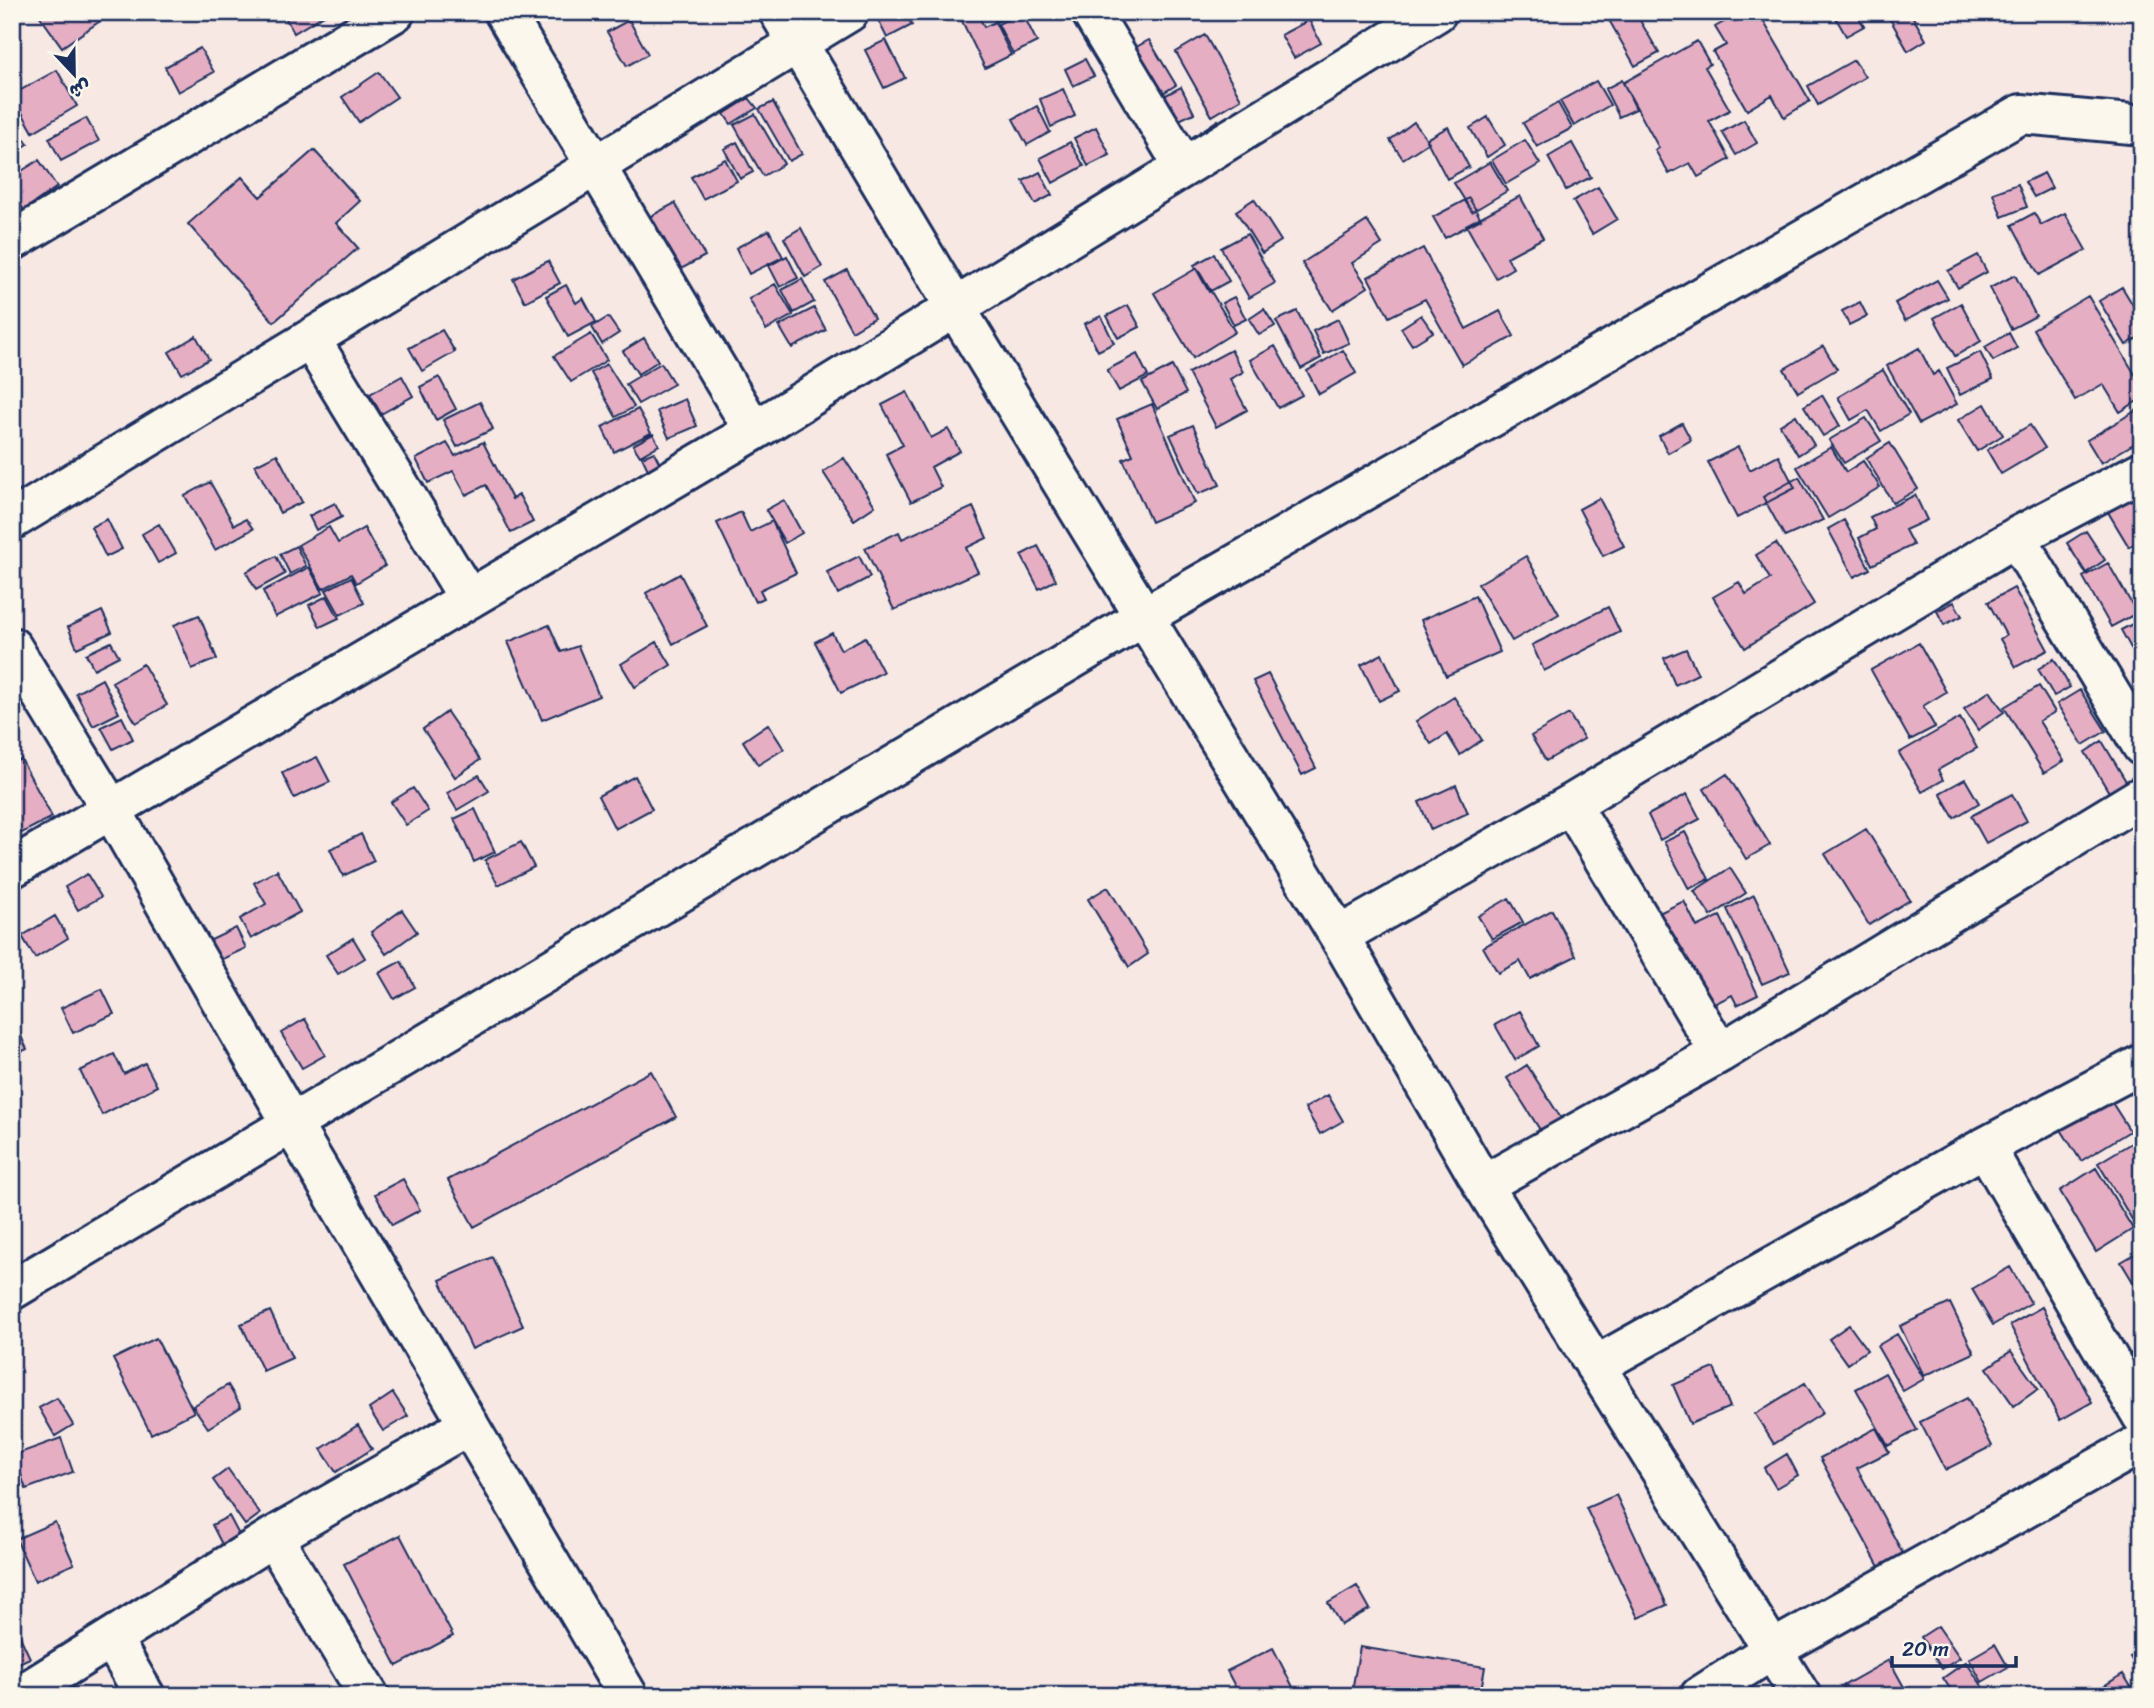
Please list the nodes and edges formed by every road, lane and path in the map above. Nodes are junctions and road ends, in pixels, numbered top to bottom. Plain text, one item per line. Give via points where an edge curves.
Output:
1 (395, 12) edge
2 (504, 12) edge
3 (849, 12) edge
4 (1091, 12) edge
5 (1437, 12) edge
6 (788, 28) edge
7 (2142, 125) edge
8 (1184, 167) junction
9 (596, 168) junction
10 (13, 237) edge
11 (955, 307) junction
12 (311, 340) junction
13 (754, 431) junction
14 (2142, 471) edge
15 (12, 520) edge
16 (2016, 537) junction
17 (469, 599) junction
18 (1145, 616) junction
19 (12, 647) edge
20 (2142, 746) edge
21 (2142, 796) edge
22 (1571, 804) junction
23 (111, 809) junction
24 (12, 867) edge
25 (1339, 936) junction
26 (1720, 1053) junction
27 (2142, 1064) edge
28 (293, 1125) junction
29 (1985, 1147) junction
30 (1483, 1185) junction
31 (12, 1290) edge
32 (1595, 1366) junction
33 (2142, 1416) edge
34 (469, 1425) junction
35 (2142, 1443) edge
36 (273, 1537) junction
37 (112, 1639) junction
38 (1774, 1649) junction
39 (19, 1696) edge
40 (145, 1696) edge
41 (369, 1696) edge
42 (628, 1696) edge
43 (1700, 1696) edge
44 (1801, 1696) edge

1 - 10 street
2 - 9 street
3 - 6 street
4 - 8 street
5 - 8 street
6 - 9 street
6 - 11 street
7 - 18 street via 2021,114
8 - 11 street
9 - 12 street
9 - 13 street
11 - 13 street
11 - 18 street
12 - 15 street
12 - 17 street
13 - 17 street
14 - 16 street
16 - 20 street
16 - 22 street
17 - 23 street
18 - 25 street
18 - 28 street
19 - 23 street
21 - 26 street
22 - 25 street
22 - 26 street
23 - 24 street
23 - 28 street
25 - 30 street
26 - 30 street
27 - 29 street
28 - 31 street
28 - 34 street
29 - 32 street
29 - 33 street
30 - 32 street
32 - 38 street
34 - 36 street
34 - 42 street
35 - 38 street
36 - 37 street
36 - 41 street
37 - 39 street
37 - 40 street
38 - 43 street
38 - 44 street

